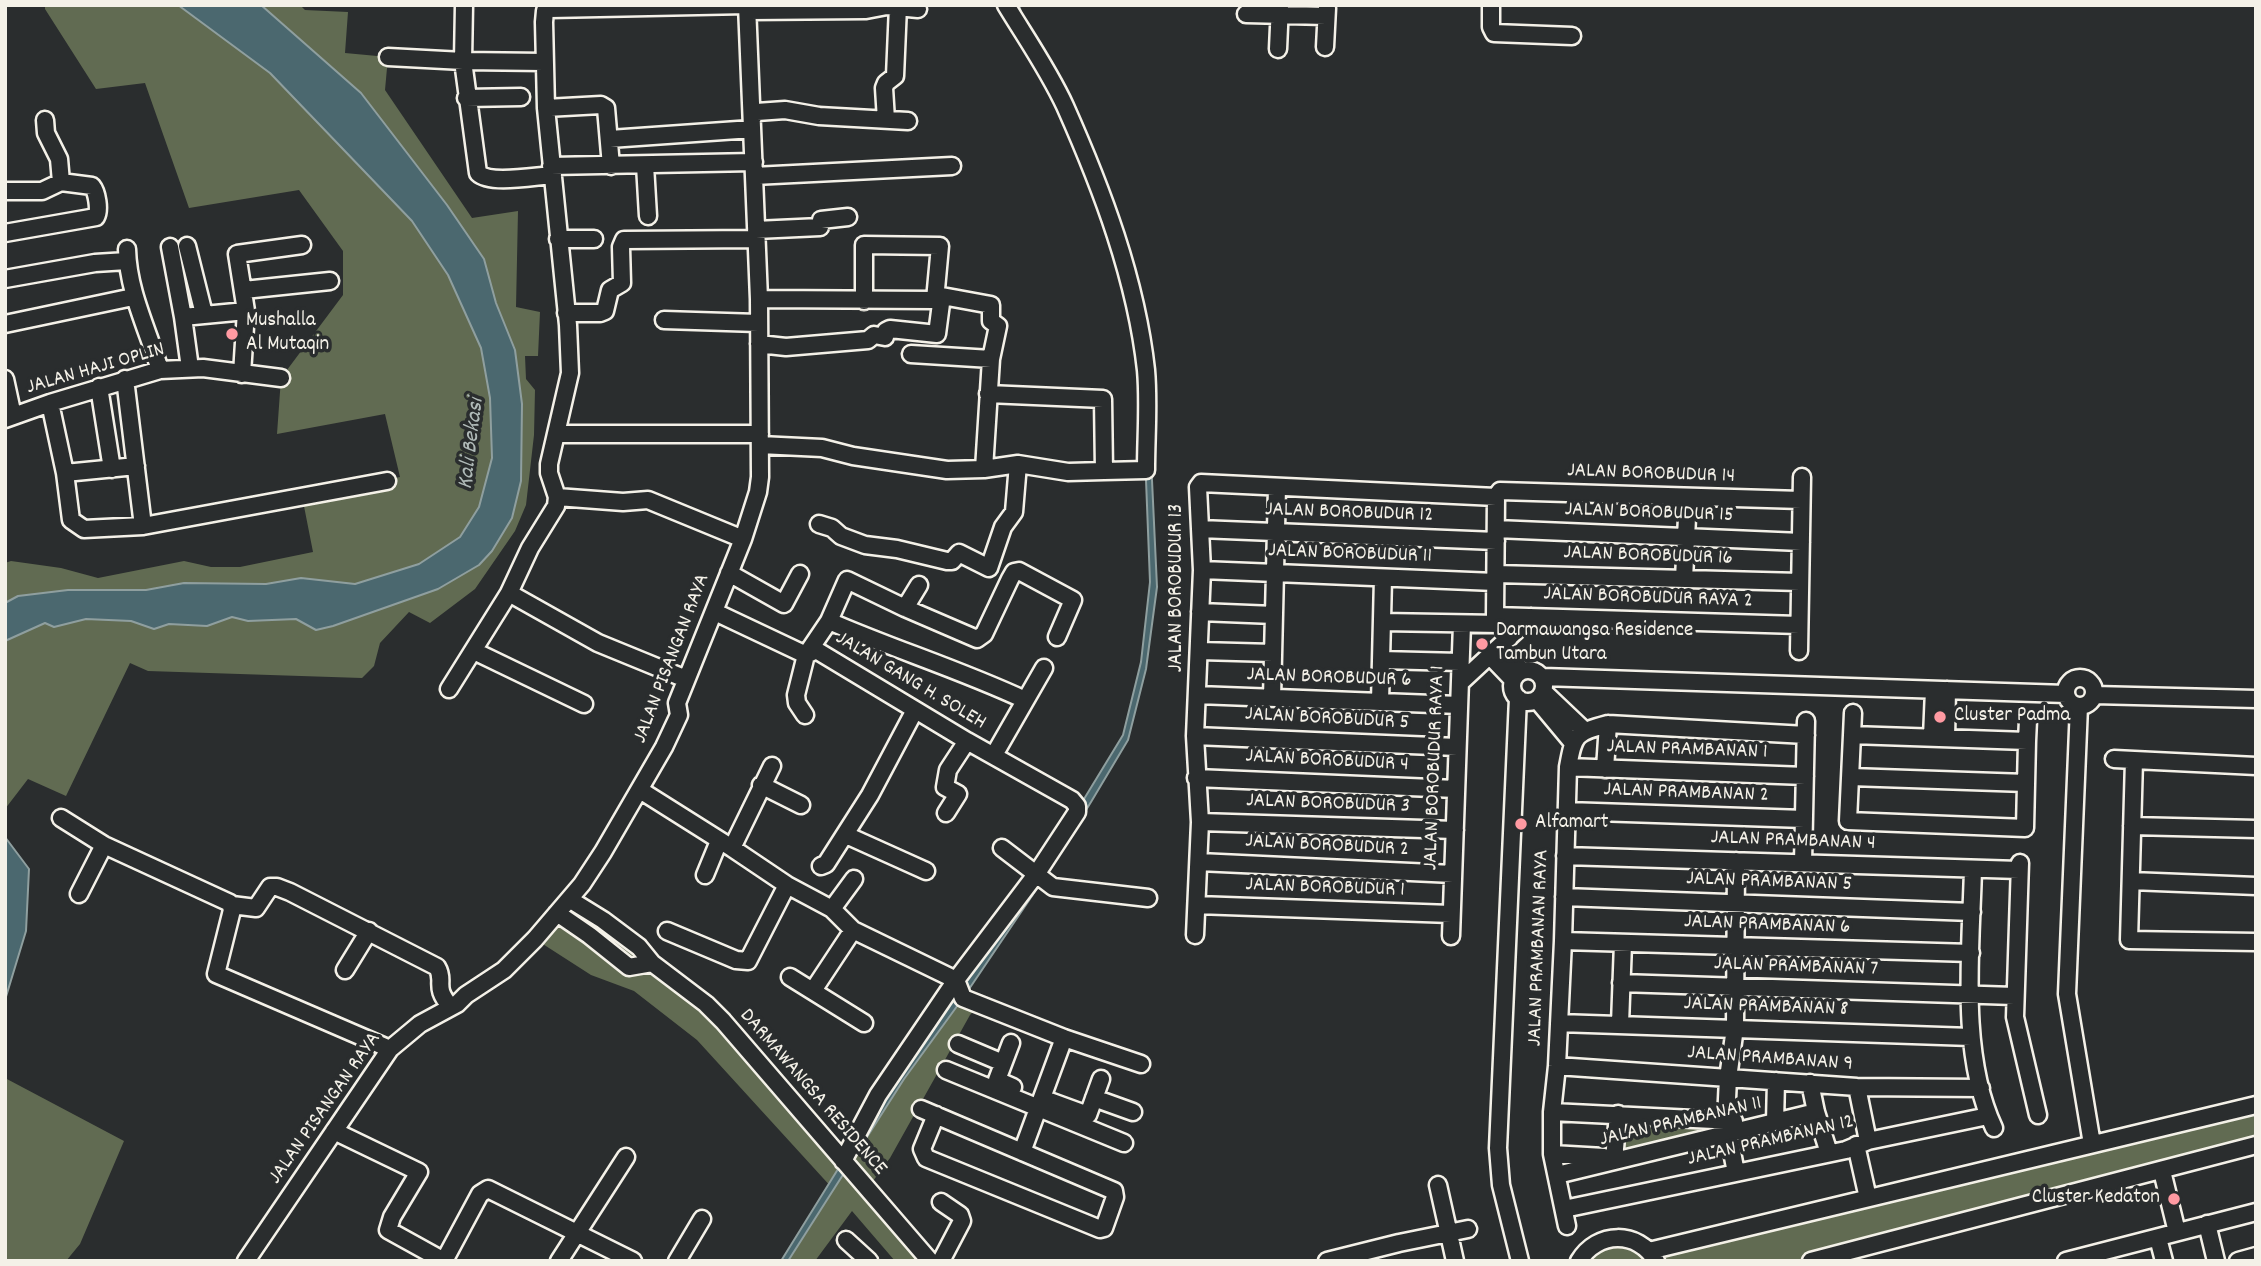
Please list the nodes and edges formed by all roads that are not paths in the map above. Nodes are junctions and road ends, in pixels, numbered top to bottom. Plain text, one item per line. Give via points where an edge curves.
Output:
1 (464, 5) edge
2 (1006, 5) edge
3 (1491, 5) edge
4 (898, 6) edge
5 (748, 7) edge
6 (540, 8) edge
7 (918, 9) dead end
8 (1280, 10) edge
9 (1327, 10) edge
10 (1246, 14) dead end
11 (1572, 36) dead end
12 (1325, 47) dead end
13 (1278, 49) dead end
14 (388, 57) dead end
15 (463, 61) junction
16 (544, 62) junction
17 (521, 97) dead end
18 (466, 98) junction
19 (546, 108) junction
20 (45, 120) dead end
21 (886, 120) junction
22 (908, 121) dead end
23 (752, 124) junction
24 (610, 139) junction
25 (645, 165) junction
26 (611, 166) junction
27 (952, 166) dead end
28 (754, 169) junction
29 (552, 171) junction
30 (61, 182) junction
31 (5, 191) edge
32 (648, 216) dead end
33 (848, 217) dead end
34 (5, 233) edge
35 (756, 234) junction
36 (558, 239) junction
37 (594, 239) dead end
38 (302, 245) dead end
39 (187, 246) dead end
40 (170, 247) dead end
41 (5, 279) edge
42 (330, 281) dead end
43 (244, 290) junction
44 (134, 297) junction
45 (938, 298) junction
46 (758, 299) junction
47 (864, 301) junction
48 (246, 311) junction
49 (566, 313) junction
50 (204, 314) junction
51 (183, 317) junction
52 (664, 320) dead end
53 (758, 323) junction
54 (5, 324) edge
55 (759, 344) junction
56 (911, 354) dead end
57 (991, 359) junction
58 (190, 368) junction
59 (160, 370) junction
60 (242, 374) junction
61 (281, 378) dead end
62 (5, 379) edge
63 (125, 379) junction
64 (99, 387) junction
65 (988, 394) junction
66 (50, 403) junction
67 (9, 418) edge
68 (557, 434) junction
69 (760, 440) junction
70 (1018, 464) junction
71 (136, 466) junction
72 (112, 469) junction
73 (984, 469) junction
74 (1104, 471) junction
75 (65, 474) junction
76 (1802, 477) dead end
77 (387, 481) dead end
78 (1277, 487) junction
79 (1498, 494) junction
80 (557, 497) junction
81 (1688, 497) junction
82 (1801, 500) junction
83 (819, 524) dead end
84 (143, 526) junction
85 (1200, 529) junction
86 (1276, 532) junction
87 (1496, 535) junction
88 (1686, 537) junction
89 (744, 539) junction
90 (1801, 542) junction
91 (989, 568) junction
92 (1202, 570) junction
93 (729, 573) junction
94 (1275, 573) junction
95 (800, 574) dead end
96 (1383, 578) junction
97 (1496, 578) junction
98 (1010, 579) junction
99 (1684, 579) junction
100 (1800, 582) junction
101 (919, 585) dead end
102 (509, 593) junction
103 (905, 608) junction
104 (715, 612) junction
105 (1200, 612) junction
106 (1274, 615) junction
107 (1531, 617) junction
108 (829, 621) junction
109 (1382, 622) junction
110 (1462, 624) junction
111 (1799, 625) junction
112 (1499, 636) junction
113 (1057, 637) dead end
114 (474, 651) junction
115 (1200, 651) junction
116 (1798, 651) dead end
117 (1273, 653) junction
118 (806, 655) junction
119 (1381, 660) junction
120 (1460, 662) junction
121 (1044, 668) dead end
122 (1518, 675) junction
123 (687, 679) junction
124 (1460, 683) junction
125 (449, 690) dead end
126 (1541, 690) junction
127 (1941, 690) junction
128 (2066, 694) junction
129 (1198, 695) junction
130 (2256, 696) edge
131 (1272, 698) junction
132 (1518, 698) junction
133 (2088, 699) junction
134 (1025, 700) junction
135 (1380, 702) junction
136 (584, 704) dead end
137 (1459, 705) junction
138 (915, 710) junction
139 (1853, 713) dead end
140 (806, 715) dead end
141 (2028, 720) dead end
142 (1608, 724) junction
143 (1852, 735) junction
144 (1195, 736) junction
145 (1578, 736) junction
146 (1939, 737) junction
147 (967, 741) junction
148 (2027, 741) junction
149 (1457, 747) junction
150 (994, 755) junction
151 (2114, 759) dead end
152 (2134, 760) junction
153 (772, 766) dead end
154 (2256, 766) edge
155 (1568, 767) junction
156 (1605, 769) junction
157 (1805, 776) junction
158 (1851, 777) junction
159 (1196, 778) junction
160 (2026, 783) junction
161 (761, 785) junction
162 (1456, 789) junction
163 (640, 790) junction
164 (801, 805) dead end
165 (1567, 811) junction
166 (946, 813) dead end
167 (61, 818) dead end
168 (1804, 819) junction
169 (1848, 821) junction
170 (1200, 822) junction
171 (2132, 826) junction
172 (2256, 829) edge
173 (1454, 830) junction
174 (846, 835) junction
175 (1847, 839) dead end
176 (726, 844) junction
177 (104, 845) junction
178 (1002, 848) dead end
179 (1565, 856) junction
180 (1736, 861) junction
181 (1199, 862) junction
182 (1803, 863) junction
183 (821, 866) dead end
184 (1973, 869) junction
185 (926, 872) dead end
186 (1037, 873) junction
187 (1453, 874) junction
188 (705, 875) dead end
189 (854, 879) dead end
190 (2131, 881) junction
191 (787, 885) junction
192 (2256, 886) edge
193 (79, 894) dead end
194 (1564, 897) junction
195 (1148, 898) dead end
196 (569, 899) junction
197 (1735, 903) junction
198 (232, 905) junction
199 (1197, 905) junction
200 (832, 909) junction
201 (1972, 912) junction
202 (1451, 915) junction
203 (553, 917) junction
204 (853, 930) junction
205 (369, 931) junction
206 (667, 931) dead end
207 (622, 934) junction
208 (1195, 935) dead end
209 (1451, 936) dead end
210 (1563, 941) junction
211 (2256, 942) edge
212 (1623, 943) junction
213 (1735, 945) junction
214 (606, 948) junction
215 (1971, 953) junction
216 (652, 963) junction
217 (345, 970) dead end
218 (790, 977) dead end
219 (956, 980) junction
220 (1621, 983) junction
221 (1735, 987) junction
222 (814, 989) junction
223 (1970, 996) junction
224 (2014, 996) junction
225 (451, 1007) junction
226 (864, 1023) dead end
227 (1559, 1023) junction
228 (1620, 1024) junction
229 (1735, 1028) junction
230 (1971, 1037) junction
231 (1064, 1038) junction
232 (958, 1044) dead end
233 (1011, 1044) dead end
234 (390, 1049) junction
235 (1003, 1063) junction
236 (1141, 1064) dead end
237 (1557, 1066) junction
238 (946, 1070) dead end
239 (1728, 1078) junction
240 (1101, 1079) dead end
241 (1776, 1082) junction
242 (1810, 1083) junction
243 (1857, 1087) junction
244 (1981, 1088) junction
245 (1094, 1098) junction
246 (1040, 1102) junction
247 (2256, 1105) edge
248 (1133, 1112) dead end
249 (1552, 1112) junction
250 (1816, 1112) junction
251 (1618, 1114) junction
252 (2038, 1115) dead end
253 (1775, 1122) junction
254 (1727, 1126) junction
255 (334, 1131) junction
256 (1124, 1143) dead end
257 (2096, 1143) junction
258 (1856, 1145) junction
259 (2256, 1145) edge
260 (1022, 1152) junction
261 (1829, 1153) junction
262 (1552, 1154) junction
263 (626, 1157) dead end
264 (1614, 1159) junction
265 (843, 1161) junction
266 (2167, 1170) junction
267 (1736, 1173) junction
268 (1557, 1175) junction
269 (1438, 1185) dead end
270 (1863, 1199) junction
271 (941, 1202) dead end
272 (1564, 1209) junction
273 (2256, 1212) edge
274 (702, 1219) dead end
275 (2207, 1224) junction
276 (1567, 1226) dead end
277 (1468, 1229) dead end
278 (2183, 1231) junction
279 (576, 1233) junction
280 (1449, 1233) junction
281 (2158, 1238) junction
282 (846, 1240) dead end
283 (1652, 1256) edge
284 (2256, 1256) edge
285 (253, 1258) edge
286 (444, 1261) edge
287 (559, 1261) edge
288 (633, 1261) edge
289 (677, 1261) edge
290 (869, 1261) edge
291 (930, 1261) edge
292 (941, 1261) edge
293 (1326, 1261) edge
294 (1455, 1261) edge
295 (1520, 1261) edge
296 (1579, 1261) edge
297 (1811, 1261) edge
298 (2066, 1261) edge
299 (2164, 1261) edge
300 (2216, 1261) edge
301 (2238, 1261) edge

1 - 15 street
2 - 74 street via 1065,105 1093,172 1137,320 1147,382 1146,470
3 - 11 street via 1494,33
4 - 5 street via 866,10
4 - 7 street
4 - 21 street via 895,76 884,88
5 - 6 street
5 - 23 street, JALAN PISANGAN RAYA
6 - 16 street
8 - 9 street
8 - 10 street
8 - 13 street
9 - 12 street
14 - 15 street
15 - 16 street
15 - 18 street
16 - 19 street
17 - 18 street
18 - 29 street via 479,175 495,179
19 - 24 street via 604,106
19 - 29 street
20 - 30 street via 59,159
21 - 22 street
21 - 23 street via 785,110 757,112
23 - 24 street
23 - 28 street, JALAN PISANGAN RAYA
24 - 26 street
25 - 26 street
25 - 28 street
25 - 32 street
26 - 29 street
27 - 28 street
28 - 35 street, JALAN PISANGAN RAYA
29 - 36 street
30 - 31 street via 42,191
30 - 34 street via 94,187 97,216
33 - 35 street via 821,220 820,227
35 - 46 street, JALAN PISANGAN RAYA
35 - 49 street via 624,240 622,283 610,290 605,312
36 - 37 street
36 - 49 street
38 - 43 street via 238,253
39 - 50 street
40 - 51 street
41 - 44 street via 127,255
42 - 43 street
43 - 48 street
44 - 54 street
44 - 59 street
45 - 47 street
45 - 47 street via 940,246 864,245
45 - 55 street via 937,334 890,330 885,337 874,335 868,340 786,348
45 - 57 street via 990,305 991,321 998,324
46 - 47 street
46 - 53 street, JALAN PISANGAN RAYA
48 - 50 street
48 - 60 street
49 - 68 street via 570,373
50 - 51 street
51 - 58 street
52 - 53 street
53 - 55 street, JALAN PISANGAN RAYA
55 - 69 street, JALAN PISANGAN RAYA
56 - 57 street
57 - 65 street
58 - 59 street, JALAN HAJI OPLIN
58 - 60 street, JALAN HAJI OPLIN
59 - 63 street, JALAN HAJI OPLIN
60 - 61 street, JALAN HAJI OPLIN
62 - 67 street
63 - 64 street, JALAN HAJI OPLIN
63 - 71 street
64 - 66 street, JALAN HAJI OPLIN
64 - 72 street
65 - 73 street
65 - 74 street via 1102,399
66 - 67 street, JALAN HAJI OPLIN
66 - 75 street
68 - 69 street
68 - 80 street via 549,473
69 - 73 street via 923,467
69 - 89 street, JALAN PISANGAN RAYA via 758,492
70 - 73 street
70 - 74 street
70 - 91 street via 1014,512 1003,527
71 - 72 street
71 - 84 street
72 - 75 street
75 - 84 street via 71,520 76,525 84,529
76 - 82 street
77 - 84 street
78 - 79 street, JALAN BOROBUDUR 13
78 - 85 street, JALAN BOROBUDUR 13 via 1201,483
78 - 86 street
79 - 81 street, JALAN BOROBUDUR 14
79 - 87 street
80 - 89 street via 648,500
80 - 102 street
81 - 82 street, JALAN BOROBUDUR 14
81 - 88 street
82 - 90 street
83 - 91 street via 865,545 947,561 960,552
85 - 86 street, JALAN BOROBUDUR 12
85 - 92 street, JALAN BOROBUDUR 13
86 - 87 street, JALAN BOROBUDUR 12
86 - 94 street
87 - 88 street, JALAN BOROBUDUR 15
87 - 97 street
88 - 90 street, JALAN BOROBUDUR 15
88 - 99 street
89 - 93 street, JALAN PISANGAN RAYA
90 - 100 street
91 - 98 street
92 - 94 street, JALAN BOROBUDUR 11
92 - 105 street, JALAN BOROBUDUR 13
93 - 95 street via 784,604
93 - 104 street, JALAN PISANGAN RAYA
94 - 96 street, JALAN BOROBUDUR 11
94 - 106 street
96 - 97 street, JALAN BOROBUDUR 11
96 - 109 street
97 - 99 street, JALAN BOROBUDUR 16
97 - 112 street
98 - 103 street via 984,634 977,639
98 - 113 street via 1019,570 1073,600
99 - 100 street, JALAN BOROBUDUR 16
100 - 111 street
101 - 103 street
102 - 114 street
102 - 123 street via 598,643
103 - 108 street via 849,579
104 - 118 street, JALAN GANG H. SOLEH
104 - 123 street, JALAN PISANGAN RAYA
105 - 106 street
105 - 115 street, JALAN BOROBUDUR 13
106 - 117 street
107 - 111 street, JALAN BOROBUDUR RAYA 2
107 - 112 street
107 - 112 street, JALAN BOROBUDUR RAYA 2
108 - 118 street
108 - 134 street
109 - 110 street, JALAN BOROBUDUR RAYA 2
109 - 119 street
110 - 112 street, JALAN BOROBUDUR RAYA 2
110 - 120 street, JALAN BOROBUDUR RAYA 1
111 - 116 street
112 - 122 street
112 - 124 street
114 - 125 street
114 - 136 street
115 - 117 street
115 - 129 street, JALAN BOROBUDUR 13
117 - 131 street
118 - 138 street, JALAN GANG H. SOLEH via 816,650
118 - 140 street via 796,695
119 - 120 street
119 - 135 street
120 - 124 street, JALAN BOROBUDUR RAYA 1
121 - 134 street
122 - 126 street via 1536,671
122 - 132 street via 1512,690
123 - 163 street, JALAN PISANGAN RAYA via 677,703 679,715
124 - 137 street, JALAN BOROBUDUR RAYA 1
126 - 127 street
126 - 132 street via 1527,702
126 - 145 street
127 - 128 street
127 - 146 street
128 - 133 street via 2071,702
128 - 133 street via 2070,681 2087,679
129 - 131 street, JALAN BOROBUDUR 6
129 - 144 street, JALAN BOROBUDUR 13
130 - 133 street
131 - 135 street, JALAN BOROBUDUR 6
132 - 295 street via 1498,1148
133 - 257 street via 2067,994
134 - 150 street
135 - 137 street, JALAN BOROBUDUR 6
137 - 149 street, JALAN BOROBUDUR RAYA 1
138 - 147 street, JALAN GANG H. SOLEH
138 - 174 street
139 - 143 street
141 - 148 street
142 - 145 street
142 - 156 street
142 - 157 street via 1806,728
143 - 146 street
143 - 158 street
144 - 149 street, JALAN BOROBUDUR 5
144 - 159 street, JALAN BOROBUDUR 13
145 - 155 street, JALAN PRAMBANAN RAYA
146 - 148 street
147 - 150 street, JALAN GANG H. SOLEH
147 - 166 street via 945,778 945,787 958,794
148 - 160 street
149 - 162 street, JALAN BOROBUDUR RAYA 1
150 - 186 street, JALAN GANG H. SOLEH via 1077,806
151 - 152 street
152 - 154 street
152 - 171 street
153 - 161 street
155 - 156 street, JALAN PRAMBANAN 1
155 - 165 street, JALAN PRAMBANAN RAYA
156 - 157 street, JALAN PRAMBANAN 1
157 - 168 street
158 - 160 street
158 - 169 street
159 - 162 street, JALAN BOROBUDUR 4
159 - 170 street, JALAN BOROBUDUR 13
160 - 169 street via 2024,835
161 - 164 street
161 - 176 street
162 - 173 street, JALAN BOROBUDUR RAYA 1
163 - 176 street
163 - 196 street, JALAN PISANGAN RAYA
165 - 168 street, JALAN PRAMBANAN 2
165 - 179 street, JALAN PRAMBANAN RAYA
167 - 177 street
168 - 182 street
169 - 175 street
170 - 173 street, JALAN BOROBUDUR 3
170 - 181 street, JALAN BOROBUDUR 13
171 - 172 street
171 - 190 street
173 - 187 street, JALAN BOROBUDUR RAYA 1
174 - 183 street
174 - 185 street
176 - 188 street
176 - 191 street
177 - 193 street
177 - 198 street
178 - 186 street
179 - 180 street, JALAN PRAMBANAN 4
179 - 194 street, JALAN PRAMBANAN RAYA
180 - 182 street, JALAN PRAMBANAN 4
180 - 197 street
181 - 187 street, JALAN BOROBUDUR 2
181 - 199 street, JALAN BOROBUDUR 13
182 - 184 street, JALAN PRAMBANAN 4
184 - 201 street
184 - 224 street, JALAN PRAMBANAN 4 via 2020,866
186 - 195 street via 1054,887
186 - 219 street
187 - 202 street, JALAN BOROBUDUR RAYA 1
189 - 200 street
190 - 192 street
190 - 211 street via 2129,940
191 - 200 street
191 - 206 street via 748,961
194 - 197 street, JALAN PRAMBANAN 5
194 - 210 street, JALAN PRAMBANAN RAYA
196 - 203 street, JALAN PISANGAN RAYA
196 - 207 street, DARMAWANGSA RESIDENCE
197 - 201 street, JALAN PRAMBANAN 5
197 - 213 street
198 - 205 street via 256,908 268,889 277,887
198 - 234 street via 216,974
199 - 202 street, JALAN BOROBUDUR 1
199 - 208 street, JALAN BOROBUDUR 13
200 - 204 street
201 - 215 street
202 - 209 street, JALAN BOROBUDUR RAYA 1
203 - 214 street
203 - 225 street, JALAN PISANGAN RAYA via 504,970
204 - 219 street
204 - 222 street
205 - 217 street
205 - 225 street via 439,968 440,993
207 - 214 street
207 - 216 street, DARMAWANGSA RESIDENCE
210 - 212 street, JALAN PRAMBANAN 6
210 - 227 street, JALAN PRAMBANAN RAYA
212 - 213 street, JALAN PRAMBANAN 6
212 - 220 street
213 - 215 street, JALAN PRAMBANAN 6
213 - 221 street
214 - 216 street via 629,967
215 - 223 street
216 - 265 street, DARMAWANGSA RESIDENCE via 723,1021
218 - 222 street
219 - 231 street via 963,998
219 - 265 street via 878,1095
220 - 221 street, JALAN PRAMBANAN 7
220 - 228 street
221 - 223 street, JALAN PRAMBANAN 7
221 - 229 street
222 - 226 street
223 - 224 street, JALAN PRAMBANAN 7
223 - 230 street
224 - 252 street via 2016,1028
225 - 234 street, JALAN PISANGAN RAYA via 420,1024
227 - 228 street, JALAN PRAMBANAN 8
227 - 237 street, JALAN PRAMBANAN RAYA
228 - 229 street, JALAN PRAMBANAN 8
229 - 230 street, JALAN PRAMBANAN 8
229 - 239 street
230 - 244 street
231 - 236 street
231 - 246 street
232 - 235 street
233 - 235 street
234 - 255 street, JALAN PISANGAN RAYA
235 - 246 street via 997,1080
237 - 239 street, JALAN PRAMBANAN 9
237 - 249 street, JALAN PRAMBANAN RAYA
238 - 246 street
239 - 241 street, JALAN PRAMBANAN 9
239 - 254 street
240 - 245 street
241 - 242 street, JALAN PRAMBANAN 9
241 - 253 street
242 - 243 street, JALAN PRAMBANAN 9
242 - 250 street
243 - 244 street, JALAN PRAMBANAN 9
243 - 258 street
244 - 258 street, JALAN PRAMBANAN 12 via 1991,1122
245 - 246 street via 1088,1115
245 - 248 street
246 - 256 street
246 - 260 street
247 - 257 street
249 - 251 street
249 - 262 street, JALAN PRAMBANAN RAYA
250 - 253 street, JALAN PRAMBANAN 11
250 - 261 street
251 - 254 street
251 - 264 street
253 - 254 street, JALAN PRAMBANAN 11
254 - 264 street, JALAN PRAMBANAN 11
254 - 267 street
255 - 285 street, JALAN PISANGAN RAYA
255 - 286 street via 419,1172 388,1230
257 - 270 street
258 - 261 street, JALAN PRAMBANAN 12
258 - 270 street
259 - 266 street
260 - 260 street via 1114,1191 1104,1228 926,1158 922,1149 929,1112
261 - 267 street, JALAN PRAMBANAN 12
262 - 264 street
262 - 268 street, JALAN PRAMBANAN RAYA
263 - 279 street
264 - 268 street, JALAN PRAMBANAN 11
265 - 291 street, DARMAWANGSA RESIDENCE
266 - 278 street
266 - 297 street
267 - 272 street, JALAN PRAMBANAN 12
268 - 272 street, JALAN PRAMBANAN RAYA
269 - 280 street
270 - 283 street
271 - 292 street via 962,1221
272 - 276 street, JALAN PRAMBANAN RAYA
273 - 275 street
274 - 289 street
275 - 278 street
275 - 300 street
277 - 280 street
278 - 281 street
279 - 286 street via 484,1190
279 - 287 street
279 - 288 street
280 - 293 street
280 - 294 street
281 - 298 street
281 - 299 street
282 - 290 street
283 - 296 street via 1636,1241 1612,1238 1590,1247
284 - 301 street

